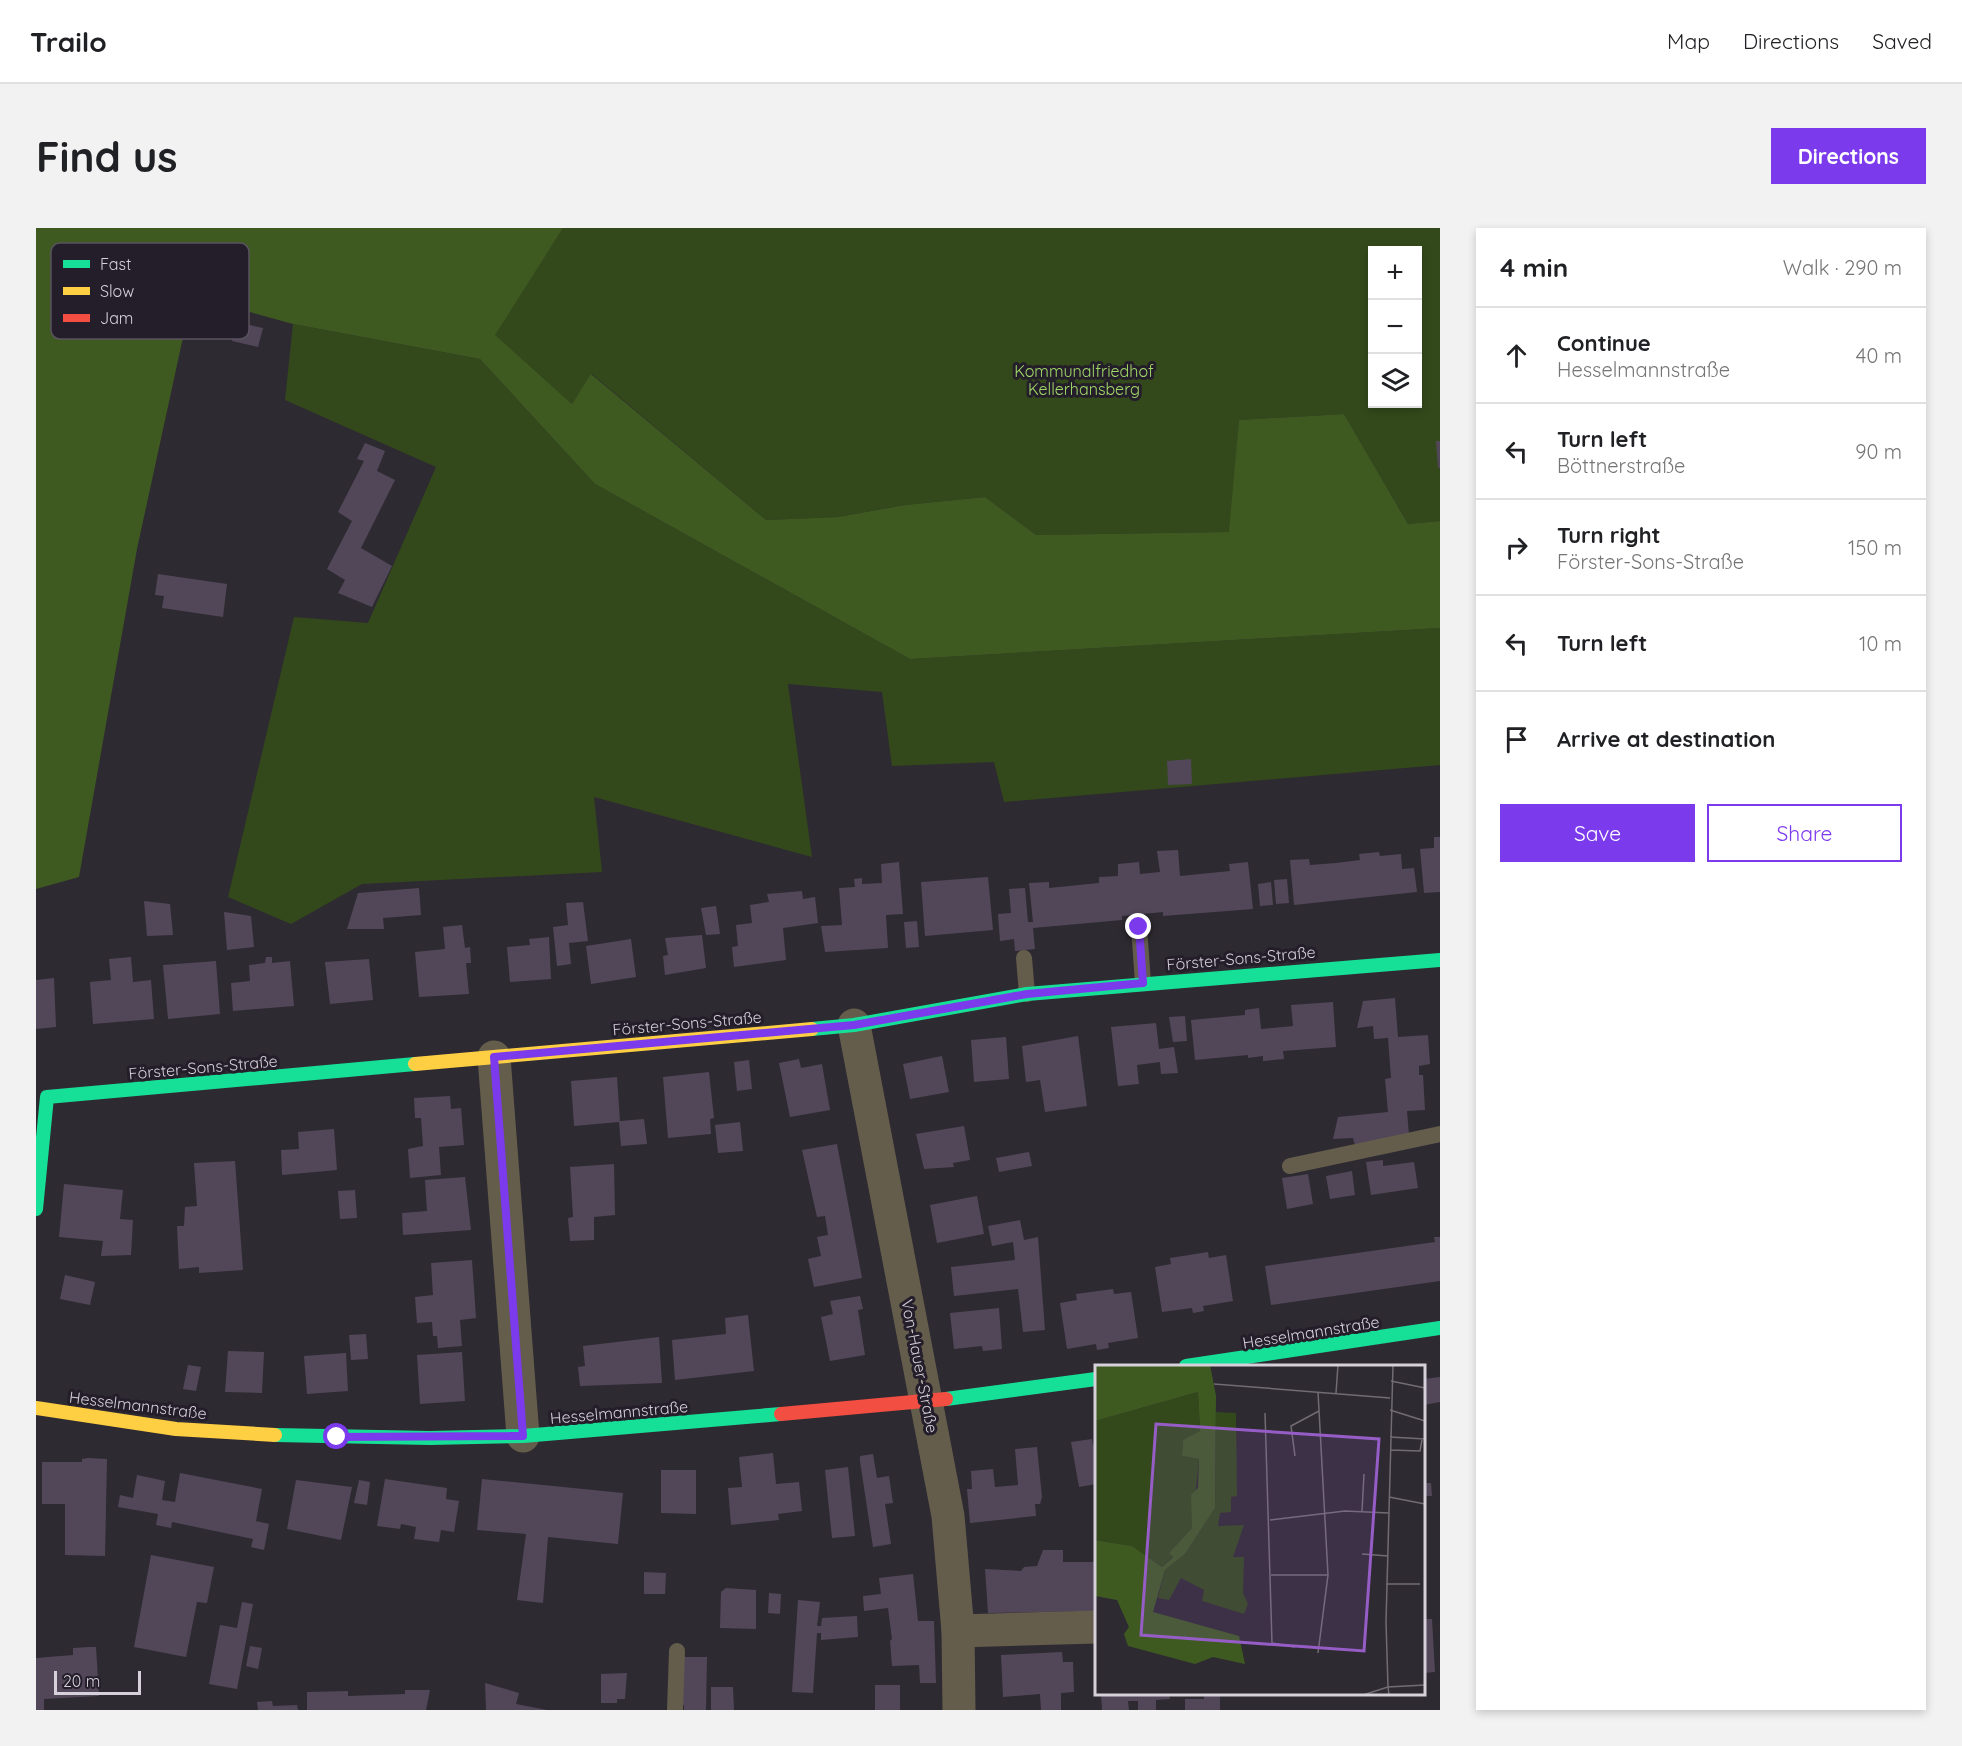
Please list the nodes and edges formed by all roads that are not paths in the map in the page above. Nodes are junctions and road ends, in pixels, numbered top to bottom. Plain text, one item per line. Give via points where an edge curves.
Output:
1 (1139, 927) dead end
2 (1024, 958) dead end
3 (1440, 960) edge
4 (1143, 983) junction
5 (1027, 994) junction
6 (854, 1025) junction
7 (494, 1057) junction
8 (1440, 1134) edge
9 (1290, 1166) dead end
10 (36, 1209) edge
11 (1440, 1329) edge
12 (1193, 1365) edge
13 (1095, 1379) edge
14 (926, 1402) junction
15 (36, 1408) edge
16 (523, 1436) junction
17 (1095, 1627) edge
18 (958, 1630) junction
19 (677, 1651) dead end
20 (675, 1710) edge
21 (959, 1710) edge

1 - 4 lane
2 - 5 lane
3 - 4 street, Förster-Sons-Straße
4 - 5 street, Förster-Sons-Straße
5 - 6 street, Förster-Sons-Straße
6 - 7 street, Förster-Sons-Straße
6 - 14 street, Von-Hauer-Straße
7 - 10 street, Förster-Sons-Straße via 47,1097
7 - 16 street
8 - 9 lane
11 - 12 street, Hesselmannstraße
13 - 14 street, Hesselmannstraße
14 - 16 street, Hesselmannstraße
14 - 18 street, Von-Hauer-Straße via 948,1516
15 - 16 street, Hesselmannstraße via 176,1429 257,1435
17 - 18 street
18 - 21 street, Von-Hauer-Straße
19 - 20 lane

